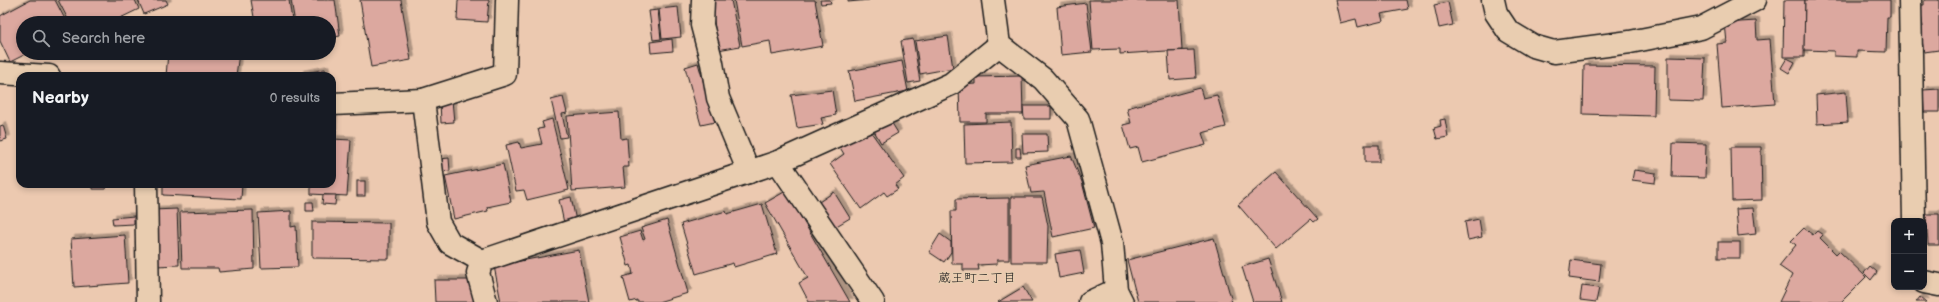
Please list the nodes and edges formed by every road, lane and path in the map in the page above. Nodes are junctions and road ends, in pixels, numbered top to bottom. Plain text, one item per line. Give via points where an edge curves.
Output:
1 (507, 0) edge
2 (703, 0) edge
3 (993, 0) edge
4 (1493, 0) edge
5 (1755, 0) edge
6 (1910, 0) edge
7 (999, 45) junction
8 (0, 73) edge
9 (16, 74) edge
10 (423, 100) junction
11 (336, 104) edge
12 (778, 162) junction
13 (749, 172) junction
14 (146, 188) edge
15 (1914, 218) edge
16 (482, 261) junction
17 (1927, 283) edge
18 (1939, 285) edge
19 (1119, 296) edge
20 (149, 302) edge
21 (486, 302) edge
22 (874, 302) edge
23 (1090, 302) edge

1 - 10 street via 505,74
2 - 13 street via 702,25 718,98
3 - 7 street
4 - 5 street via 1496,13 1508,31 1533,46 1554,52 1630,42 1701,28
6 - 15 street
7 - 12 street via 950,84
7 - 19 street via 1043,79 1078,119 1112,243
8 - 9 street
10 - 11 street
10 - 16 street via 438,222 450,243
12 - 13 street
12 - 22 street
13 - 16 street
14 - 20 street
16 - 21 street via 478,273
17 - 18 street
19 - 23 street

